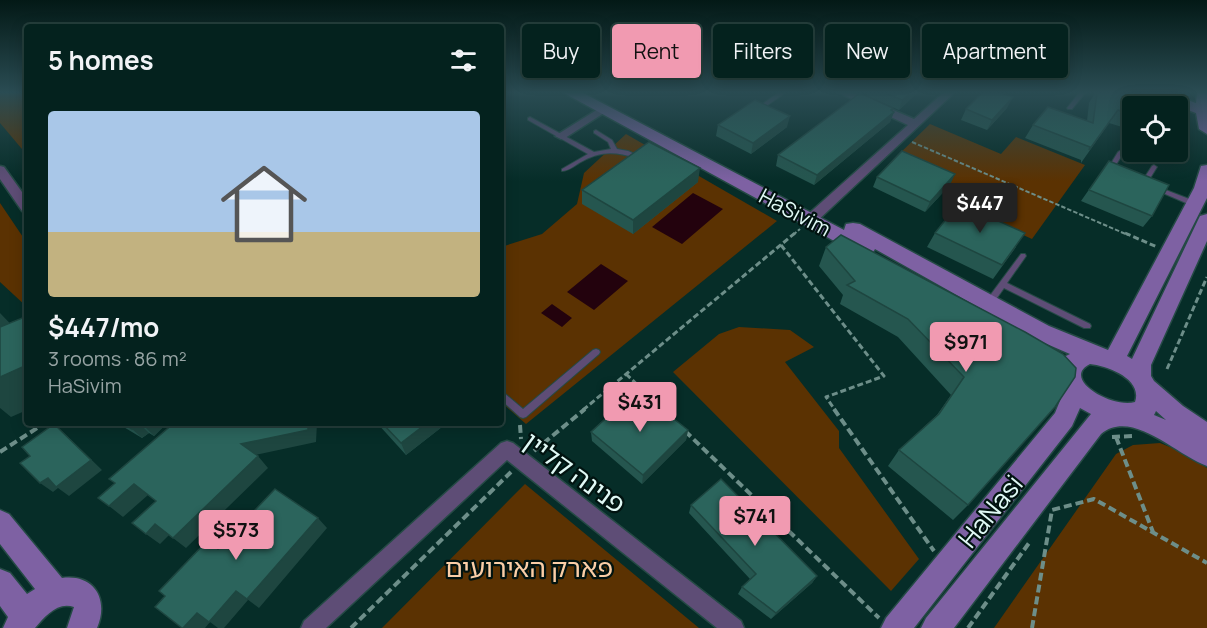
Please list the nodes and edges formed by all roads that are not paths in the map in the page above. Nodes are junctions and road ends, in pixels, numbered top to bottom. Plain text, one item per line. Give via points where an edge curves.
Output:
1 (536, 122) edge
2 (576, 122) edge
3 (639, 122) edge
4 (912, 122) edge
5 (916, 124) joint
6 (596, 132) dead end
7 (561, 136) junction
8 (615, 151) junction
9 (1121, 152) dead end
10 (591, 153) junction
11 (636, 156) edge
12 (1154, 166) dead end
13 (0, 170) edge
14 (564, 170) dead end
15 (1207, 170) edge
16 (1118, 173) edge
17 (1135, 180) edge
18 (1144, 184) junction
19 (24, 204) edge
20 (1201, 212) edge
21 (815, 216) junction
22 (1023, 256) dead end
23 (1003, 284) junction
24 (989, 303) junction
25 (1087, 326) dead end
26 (596, 352) dead end
27 (1107, 358) junction
28 (1144, 383) junction
29 (1073, 384) junction
30 (504, 398) edge
31 (1114, 422) junction
32 (1207, 435) edge
33 (1207, 455) edge
34 (0, 523) edge
35 (0, 583) edge
36 (56, 593) junction
37 (22, 622) edge
38 (888, 624) edge
39 (87, 626) edge
40 (311, 628) edge
41 (734, 628) edge
42 (936, 628) edge

1 - 7 lane
2 - 7 street
3 - 21 street, HaSivim
4 - 5 street
5 - 21 street
6 - 8 lane via 610,141
7 - 10 lane
8 - 10 lane
8 - 11 lane
9 - 16 lane via 1109,170
10 - 14 lane
12 - 18 lane
13 - 19 street
15 - 20 street
17 - 18 lane
18 - 20 lane
20 - 27 street via 1169,252
20 - 28 street via 1140,365
21 - 24 street, HaSivim
21 - 29 street, HaSivim via 1032,340 1060,364
22 - 23 lane
23 - 24 lane
23 - 25 lane
24 - 27 street, HaSivim via 1064,343
26 - 30 lane via 523,414
27 - 28 street, HaSivim
27 - 29 street, HaNasi via 1089,355 1072,362 1069,370
28 - 31 street, HaNasi via 1149,404 1145,410
28 - 32 street via 1175,413
29 - 31 street, HaSivim
29 - 38 street, HaNasi via 1064,419 945,567
31 - 33 street via 1151,423
31 - 42 street, HaNasi
34 - 36 street
35 - 37 street
36 - 37 street via 45,598
36 - 39 street via 84,595 89,611
40 - 41 street, פנינה קליין via 507,449

